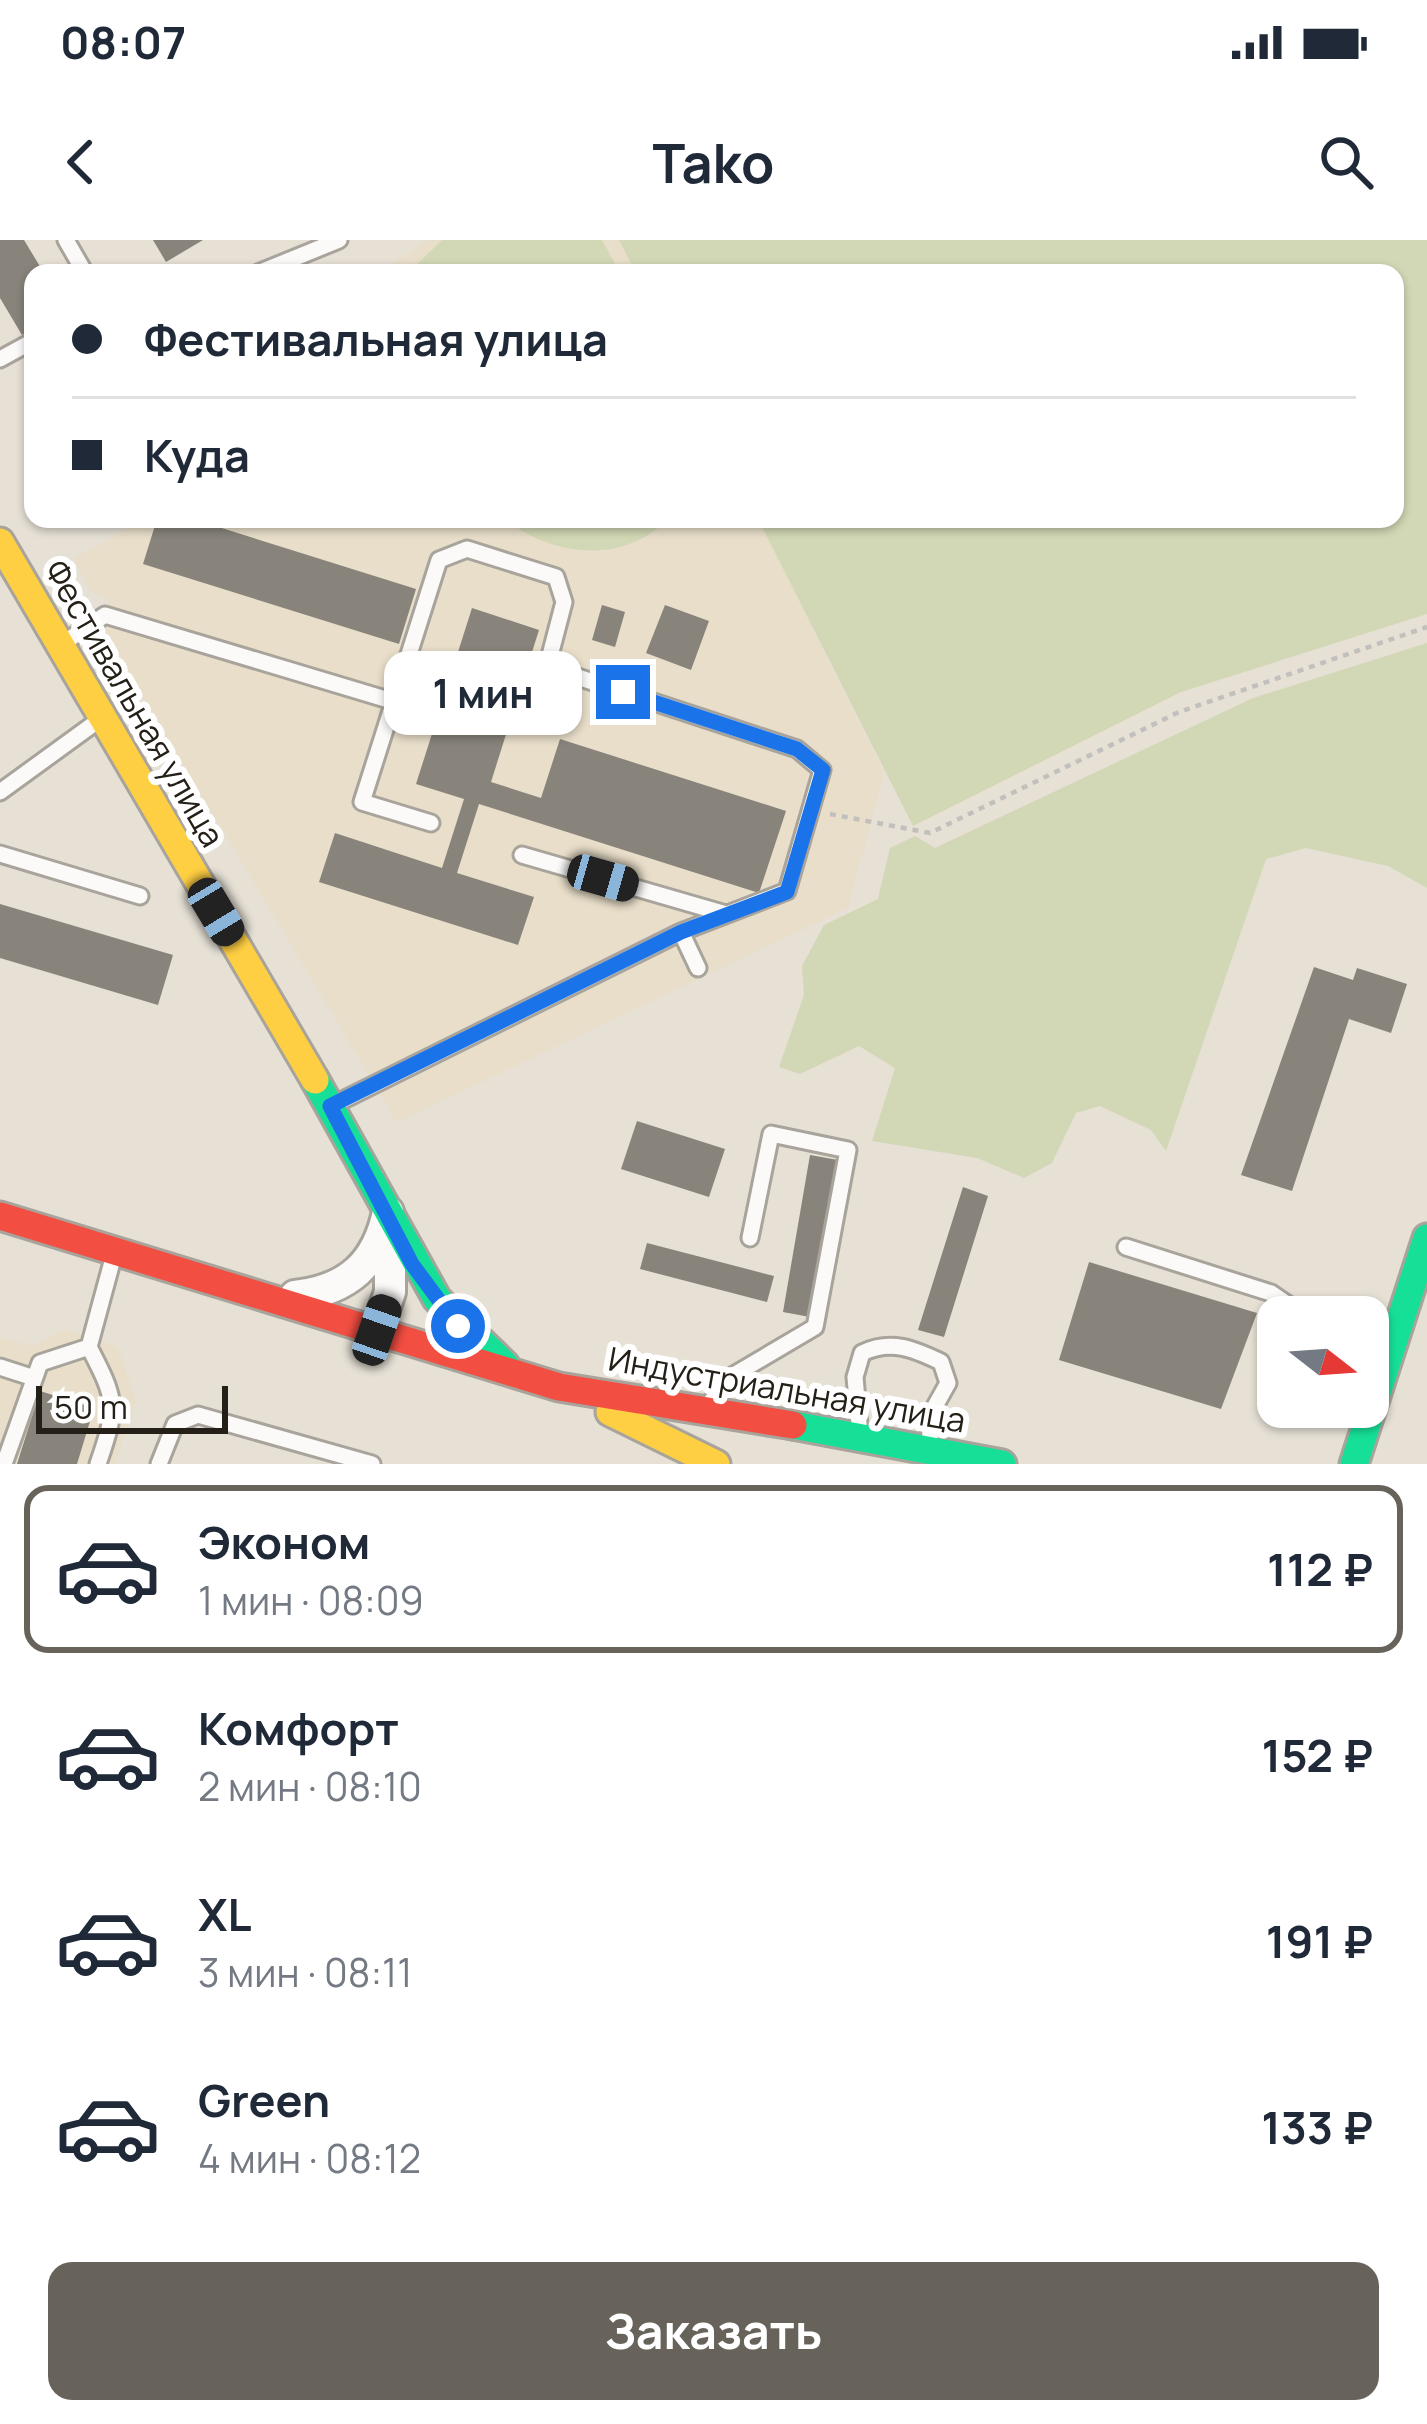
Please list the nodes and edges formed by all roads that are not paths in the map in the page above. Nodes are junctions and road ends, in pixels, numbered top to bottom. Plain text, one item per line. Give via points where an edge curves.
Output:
1 (340, 240) edge
2 (280, 264) edge
3 (4, 553) edge
4 (60, 646) junction
5 (392, 701) junction
6 (102, 718) junction
7 (1, 787) edge
8 (431, 824) dead end
9 (0, 854) edge
10 (522, 855) dead end
11 (140, 896) dead end
12 (726, 914) junction
13 (681, 932) junction
14 (698, 968) dead end
15 (330, 1106) junction
16 (388, 1212) junction
17 (0, 1216) edge
18 (751, 1238) dead end
19 (1427, 1238) edge
20 (1126, 1246) dead end
21 (116, 1251) junction
22 (1274, 1296) edge
23 (268, 1297) junction
24 (1389, 1328) edge
25 (377, 1330) junction
26 (89, 1347) junction
27 (0, 1367) edge
28 (522, 1376) junction
29 (31, 1377) junction
30 (560, 1387) junction
31 (705, 1410) junction
32 (1362, 1428) edge
33 (858, 1436) junction
34 (930, 1447) junction
35 (4, 1464) edge
36 (98, 1464) edge
37 (159, 1464) edge
38 (372, 1464) edge
39 (716, 1464) edge
40 (1001, 1464) edge
41 (1354, 1464) edge

1 - 2 lane
3 - 4 main road, Фестивальная улица
4 - 5 lane via 105,615
4 - 6 main road, Фестивальная улица
5 - 8 lane via 362,802
5 - 12 lane via 439,560 467,549 556,577 563,602 547,668 797,749 823,770 787,892
6 - 7 lane
6 - 15 main road, Фестивальная улица
9 - 11 lane
10 - 12 lane
12 - 13 lane
13 - 14 lane
13 - 15 lane
15 - 16 main road, Фестивальная улица
16 - 23 street via 382,1241 343,1286
16 - 25 street via 390,1292
16 - 28 main road, Фестивальная улица via 442,1306 475,1345
17 - 21 main road, Индустриальная улица
18 - 31 lane via 771,1134 848,1150 815,1327 727,1379
19 - 24 main road
20 - 22 lane
21 - 23 main road, Индустриальная улица
21 - 26 lane
23 - 25 main road, Индустриальная улица
25 - 28 main road, Индустриальная улица
26 - 29 lane via 40,1363
26 - 36 lane via 113,1393
27 - 29 lane
28 - 30 main road, Индустриальная улица
29 - 35 lane
30 - 31 main road, Индустриальная улица
30 - 39 main road, Индустриальная улица
31 - 33 main road, Индустриальная улица
32 - 41 main road
33 - 34 main road, Индустриальная улица
33 - 34 lane via 862,1353 908,1347 941,1362 948,1383 929,1417
34 - 40 main road, Индустриальная улица
37 - 38 lane via 175,1424 199,1415

